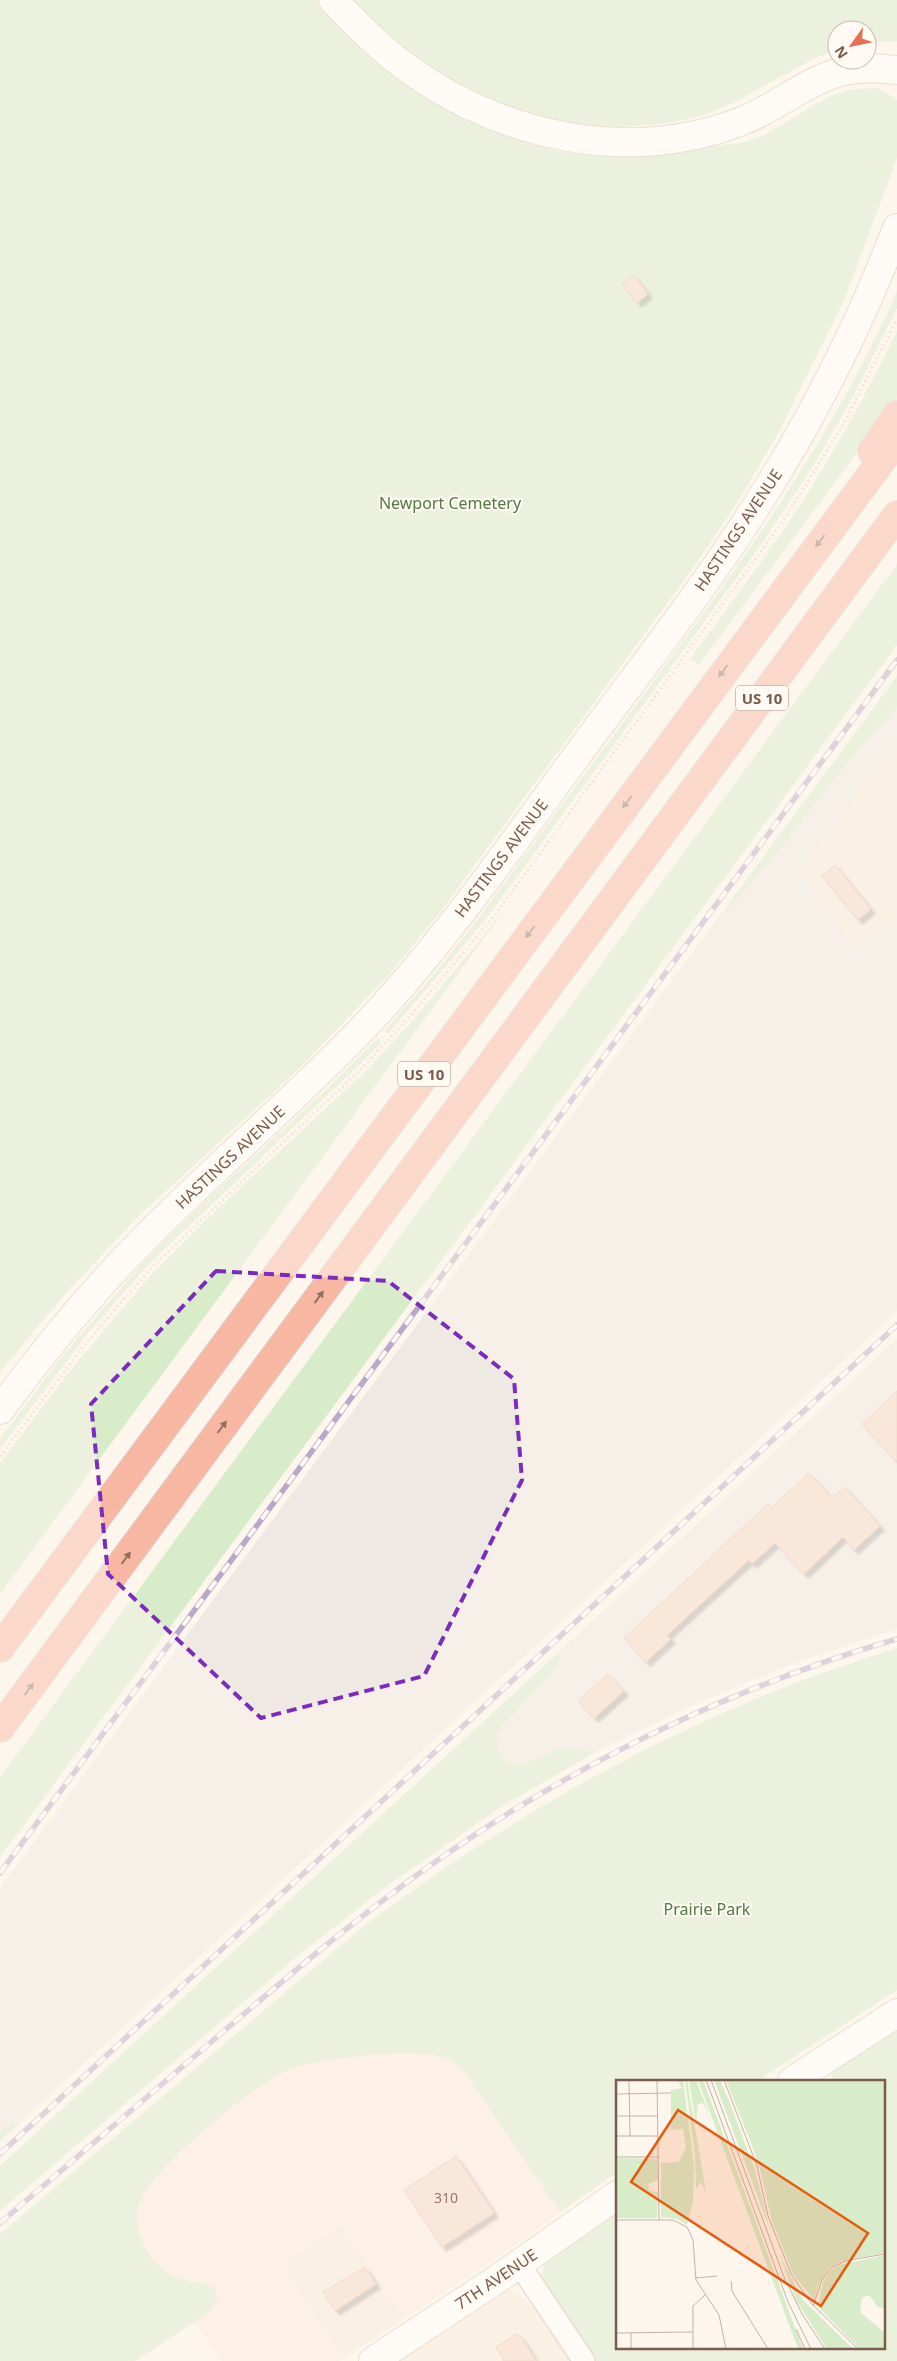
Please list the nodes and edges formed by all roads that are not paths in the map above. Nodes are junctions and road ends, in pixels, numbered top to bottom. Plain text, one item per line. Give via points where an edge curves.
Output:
1 (333, 0) edge
2 (897, 70) edge
3 (897, 228) edge
4 (897, 415) edge
5 (897, 440) edge
6 (850, 502) junction
7 (897, 515) edge
8 (897, 540) edge
9 (626, 882) junction
10 (0, 1410) edge
11 (0, 1648) edge
12 (0, 1728) edge
13 (897, 2013) edge
14 (794, 2080) edge
15 (616, 2196) edge
16 (519, 2264) junction
17 (373, 2361) edge
18 (584, 2361) edge

1 - 2 street via 389,54 458,99 515,125 579,139 654,141 705,133 764,111 833,74 862,69
3 - 10 street, HASTINGS AVENUE via 836,366 758,504 708,578 471,899 417,967 355,1036 119,1265 52,1342
4 - 6 highway via 863,463
5 - 6 highway, US 10
6 -> 11 highway, US 10
7 - 9 highway, US 10
8 - 9 highway via 775,706
12 -> 9 highway, US 10
13 - 14 street
15 - 16 street, 7TH AVENUE
16 - 17 street, 7TH AVENUE
16 - 18 street

